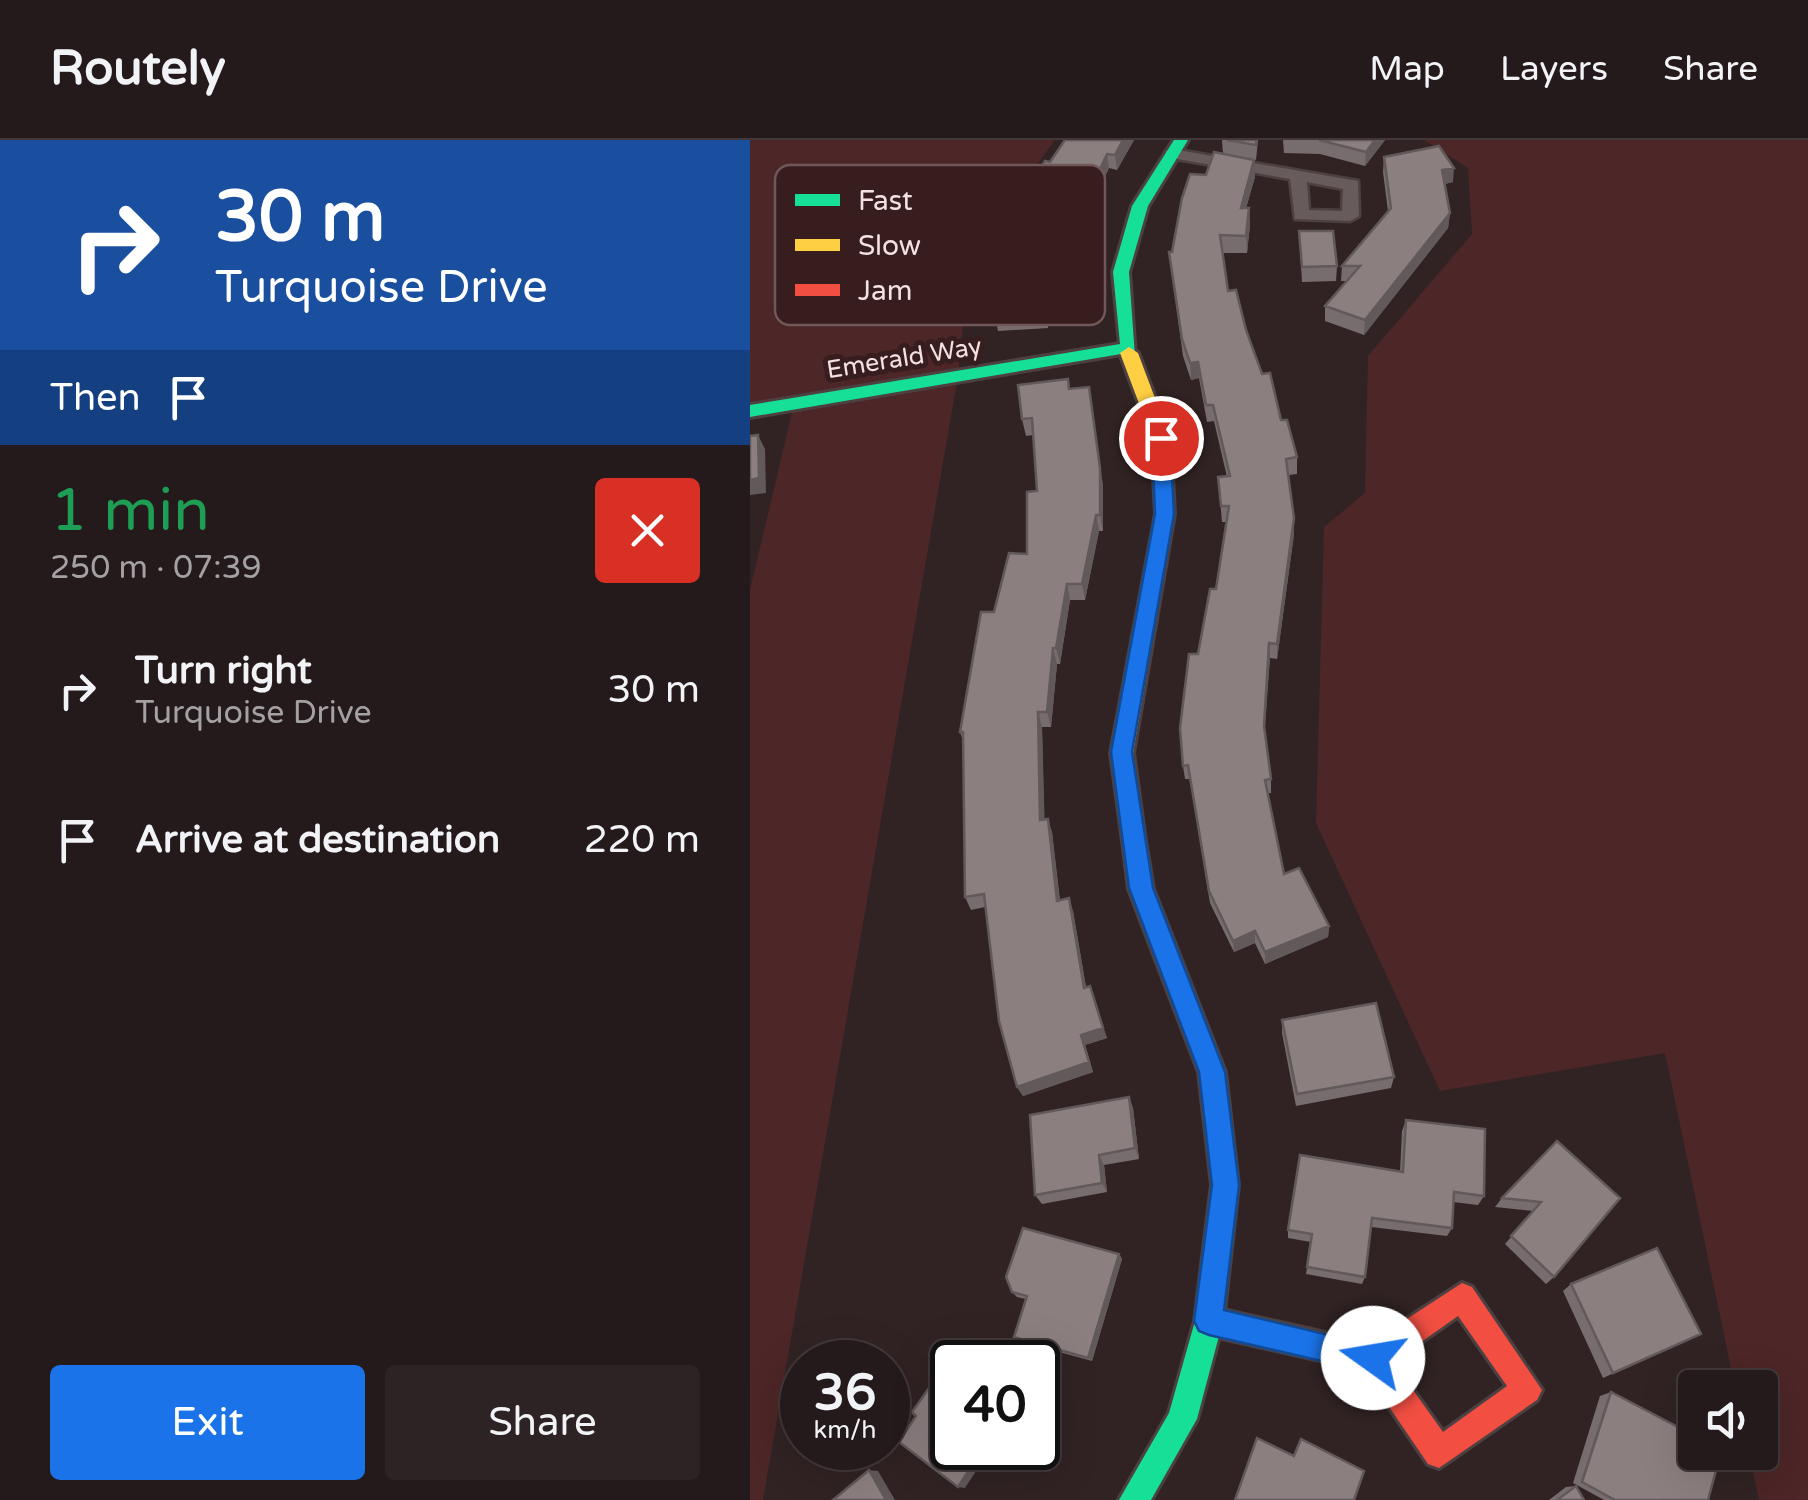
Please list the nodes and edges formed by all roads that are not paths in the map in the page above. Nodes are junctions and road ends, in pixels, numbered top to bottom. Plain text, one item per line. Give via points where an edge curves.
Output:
1 (1177, 147) edge
2 (1298, 175) dead end
3 (1127, 348) junction
4 (750, 411) edge
5 (1209, 1321) junction
6 (1373, 1358) junction
7 (1134, 1500) edge

1 - 2 street
1 - 3 street via 1140,206 1121,272
3 - 4 street, Emerald Way
3 - 5 street via 1161,438 1165,514 1122,752 1141,888 1212,1072 1226,1185
5 - 6 street
5 - 7 street via 1182,1419
6 - 6 street via 1438,1453 1527,1390 1462,1297

